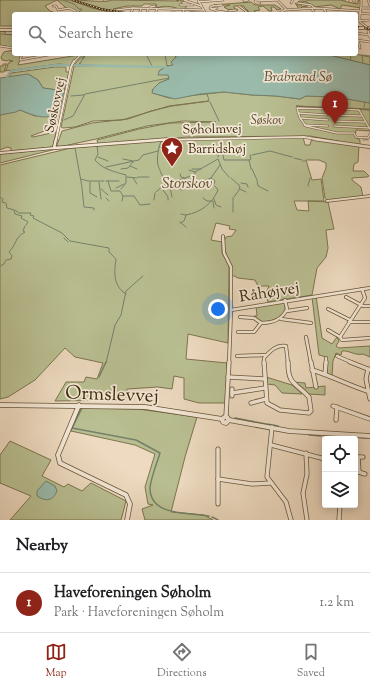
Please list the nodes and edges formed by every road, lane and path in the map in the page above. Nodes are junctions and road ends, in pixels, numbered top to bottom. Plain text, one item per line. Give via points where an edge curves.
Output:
1 (104, 0) edge
2 (107, 0) edge
3 (184, 0) edge
4 (223, 0) edge
5 (244, 0) edge
6 (248, 0) edge
7 (277, 0) edge
8 (293, 0) edge
9 (353, 0) edge
10 (361, 0) edge
11 (198, 1) edge
12 (354, 2) dead end
13 (369, 2) edge
14 (260, 3) dead end
15 (291, 3) dead end
16 (298, 3) dead end
17 (180, 5) dead end
18 (195, 5) junction
19 (222, 5) dead end
20 (296, 5) dead end
21 (53, 6) dead end
22 (148, 6) dead end
23 (156, 6) dead end
24 (201, 6) junction
25 (239, 6) dead end
26 (370, 6) edge
27 (150, 8) junction
28 (217, 8) dead end
29 (315, 8) junction
30 (362, 8) junction
31 (370, 8) edge
32 (142, 9) junction
33 (211, 9) junction
34 (299, 9) junction
35 (312, 9) dead end
36 (324, 9) dead end
37 (116, 10) dead end
38 (133, 10) junction
39 (160, 10) dead end
40 (184, 10) joint
41 (193, 10) junction
42 (203, 10) joint
43 (236, 10) dead end
44 (285, 10) junction
45 (339, 10) joint
46 (128, 11) dead end
47 (136, 11) dead end
48 (139, 11) joint
49 (156, 11) edge
50 (75, 12) edge
51 (148, 12) edge
52 (152, 12) dead end
53 (171, 12) dead end
54 (175, 12) edge
55 (189, 12) dead end
56 (193, 12) junction
57 (198, 12) dead end
58 (224, 12) edge
59 (231, 12) edge
60 (247, 12) edge
61 (282, 12) edge
62 (314, 12) edge
63 (326, 12) edge
64 (359, 12) junction
65 (370, 14) edge
66 (370, 20) edge
67 (361, 21) junction
68 (358, 28) edge
69 (369, 28) edge
70 (0, 30) edge
71 (12, 30) edge
72 (368, 31) dead end
73 (6, 33) dead end
74 (12, 33) edge
75 (358, 33) edge
76 (370, 35) edge
77 (358, 40) edge
78 (370, 42) edge
79 (358, 43) edge
80 (0, 46) edge
81 (12, 48) edge
82 (360, 48) dead end
83 (21, 56) edge
84 (42, 56) edge
85 (80, 56) edge
86 (326, 109) dead end
87 (334, 110) dead end
88 (298, 113) junction
89 (327, 115) dead end
90 (334, 115) dead end
91 (362, 116) junction
92 (300, 118) junction
93 (328, 120) dead end
94 (334, 120) dead end
95 (366, 122) junction
96 (304, 124) junction
97 (328, 126) dead end
98 (334, 126) dead end
99 (370, 128) edge
100 (370, 134) edge
101 (370, 147) edge
102 (54, 148) junction
103 (0, 153) edge
104 (370, 196) edge
105 (327, 201) dead end
106 (223, 236) dead end
107 (370, 288) edge
108 (362, 289) junction
109 (346, 297) dead end
110 (286, 300) junction
111 (361, 304) junction
112 (370, 306) edge
113 (305, 308) dead end
114 (328, 309) dead end
115 (231, 310) junction
116 (287, 311) junction
117 (240, 317) dead end
118 (281, 319) junction
119 (350, 321) junction
120 (370, 322) edge
121 (261, 323) junction
122 (311, 323) dead end
123 (328, 330) dead end
124 (238, 332) dead end
125 (340, 337) junction
126 (370, 338) edge
127 (307, 339) dead end
128 (239, 355) dead end
129 (265, 355) junction
130 (337, 356) dead end
131 (326, 358) dead end
132 (369, 369) edge
133 (312, 370) junction
134 (325, 374) junction
135 (228, 377) junction
136 (265, 379) junction
137 (316, 387) dead end
138 (266, 388) junction
139 (232, 392) dead end
140 (369, 392) edge
141 (266, 399) junction
142 (370, 399) edge
143 (250, 403) dead end
144 (0, 405) edge
145 (79, 405) junction
146 (228, 418) junction
147 (222, 419) junction
148 (370, 419) edge
149 (336, 420) dead end
150 (272, 427) junction
151 (370, 436) edge
152 (271, 445) junction
153 (218, 449) dead end
154 (306, 453) junction
155 (358, 457) edge
156 (363, 457) dead end
157 (322, 458) edge
158 (358, 471) edge
159 (365, 474) dead end
160 (218, 479) junction
161 (270, 483) junction
162 (218, 504) dead end
163 (340, 508) edge
164 (127, 520) edge
165 (291, 520) edge
166 (296, 520) edge
167 (307, 520) edge
168 (339, 520) edge

1 - 2 street
3 - 18 street
4 - 11 street
5 - 6 street
7 - 14 street via 255,2
7 - 44 street
8 - 15 street
9 - 12 street
10 - 30 street
11 - 24 street
13 - 26 street
16 - 29 street
17 - 18 street
18 - 24 street
19 - 33 street via 212,6
20 - 34 street
21 - 50 street via 58,10 73,9
22 - 27 street
23 - 27 street
24 - 42 street
25 - 60 street
27 - 32 street
27 - 49 street
27 - 51 street
28 - 33 street
29 - 34 street
29 - 45 street
30 - 31 street
30 - 64 street
32 - 38 street
32 - 48 street
33 - 58 street
34 - 44 street
35 - 62 street
36 - 63 street
37 - 38 street
38 - 46 street
39 - 49 street
40 - 41 street
40 - 54 street
41 - 42 street
41 - 56 street
43 - 59 street
44 - 61 street
45 - 64 street
47 - 48 street
49 - 52 street
49 - 54 street
53 - 54 street
55 - 56 street
56 - 57 street
64 - 65 street
64 - 67 street
66 - 67 street
67 - 69 street
68 - 69 main road
70 - 71 main road
72 - 76 street
73 - 74 street
75 - 76 street
77 - 78 street
79 - 82 street
80 - 81 street
83 - 84 street via 20,60
85 - 102 street, Søskovvej via 72,66
86 - 88 street via 298,107
87 - 91 street via 359,110
88 - 89 street
88 - 92 street
90 - 91 street
91 - 95 street
92 - 93 street
92 - 96 street
94 - 95 street
95 - 99 street
96 - 97 street
96 - 100 street via 337,132 354,133 357,137 367,138
98 - 99 street
101 - 102 street, Søholmvej via 304,137 178,138
102 - 103 street
104 - 105 street
106 - 115 street via 224,253 231,267
107 - 108 street, Råhøjvej
108 - 110 street, Råhøjvej
108 - 111 street via 365,297
109 - 111 street
110 - 115 street, Råhøjvej
110 - 116 street
111 - 112 street
111 - 119 street
113 - 116 street
114 - 119 street
115 - 135 street, Råhøjvej
116 - 118 street
117 - 121 street via 251,316
118 - 121 street
118 - 122 street
119 - 120 street
119 - 125 street
121 - 124 street via 254,332
123 - 125 street
125 - 126 street via 342,340
127 - 133 street
128 - 129 street
129 - 136 street
129 - 141 street via 281,344 286,346 290,378 298,390 308,396 311,411 305,414 270,406
130 - 132 street
131 - 134 street
132 - 140 street via 366,378
133 - 134 street
133 - 137 street
134 - 140 street
135 - 136 street
135 - 146 street, Råhøjvej
136 - 138 street
138 - 139 street
138 - 141 street
140 - 142 street
141 - 143 street
144 - 145 street, Ormslevvej
145 - 147 street, Ormslevvej via 151,407
145 - 164 street via 58,460 126,495 130,503
146 - 147 street
146 - 147 street, Ormslevvej via 226,423 222,422
146 - 150 street
148 - 149 street via 335,406
150 - 151 street
150 - 152 street
152 - 154 street
152 - 161 street via 267,471
153 - 160 street
154 - 157 street
154 - 167 street via 303,493
155 - 156 street
158 - 159 street
160 - 161 street via 256,485
160 - 162 street
161 - 165 street via 285,500
163 - 168 street
165 - 166 street

